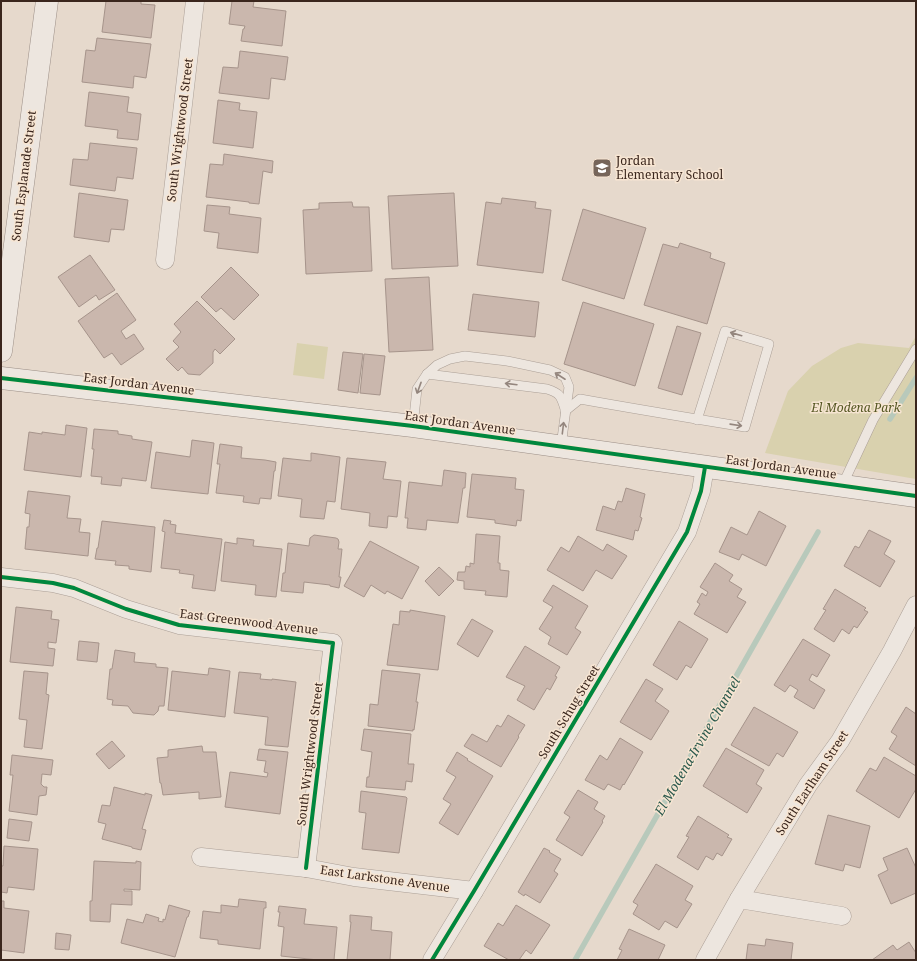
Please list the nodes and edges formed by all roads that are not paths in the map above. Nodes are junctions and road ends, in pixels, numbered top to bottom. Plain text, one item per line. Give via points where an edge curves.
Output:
1 (47, 1) edge
2 (195, 1) edge
3 (165, 260) dead end
4 (916, 349) edge
5 (1, 351) edge
6 (426, 374) junction
7 (1, 378) edge
8 (565, 411) junction
9 (697, 420) junction
10 (413, 426) junction
11 (561, 446) junction
12 (705, 466) junction
13 (842, 486) junction
14 (916, 496) edge
15 (1, 577) edge
16 (916, 605) edge
17 (333, 643) joint
18 (201, 857) dead end
19 (306, 868) junction
20 (474, 891) junction
21 (739, 899) junction
22 (842, 916) dead end
23 (432, 960) edge
24 (705, 960) edge

1 - 5 street, South Esplanade Street
2 - 3 street, South Wrightwood Street
4 - 13 lane via 873,420
8 -> 6 lane via 560,396 547,389
8 -> 6 lane via 569,387 565,378 550,370 514,362 465,356 450,359
6 -> 10 lane via 417,389
7 - 10 street, East Jordan Avenue
8 - 9 lane via 580,399
11 -> 8 lane
9 -> 9 lane via 745,427 769,344 725,331
10 - 11 street, East Jordan Avenue
11 - 12 street, East Jordan Avenue
12 - 13 street, East Jordan Avenue
12 - 20 street, South Schug Street via 701,492 687,532
13 - 14 street, East Jordan Avenue
15 - 17 street, East Greenwood Avenue via 74,588 126,609 179,625
16 - 21 street, South Earlham Street via 840,742 808,785
17 - 19 street, South Wrightwood Street
18 - 19 street, East Larkstone Avenue
19 - 20 street, East Larkstone Avenue via 354,877
20 - 23 street, South Schug Street
21 - 22 street
21 - 24 street, South Earlham Street

